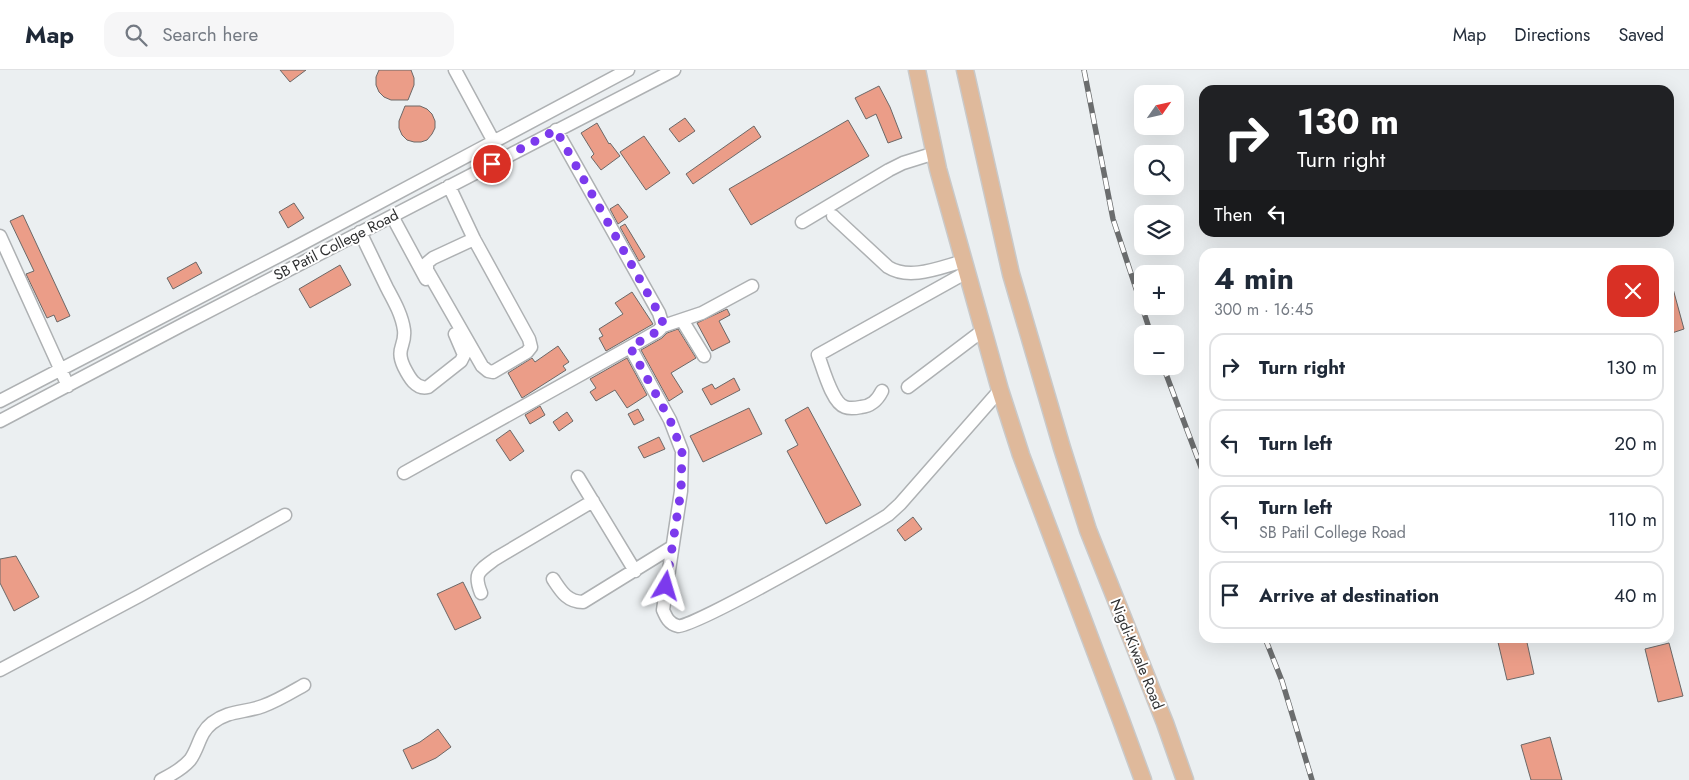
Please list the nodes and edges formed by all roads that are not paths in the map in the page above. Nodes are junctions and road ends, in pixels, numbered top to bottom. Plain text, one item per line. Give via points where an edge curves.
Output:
1 (454, 70) edge
2 (628, 70) edge
3 (674, 70) edge
4 (917, 70) edge
5 (965, 70) edge
6 (556, 130) junction
7 (494, 142) junction
8 (935, 153) junction
9 (449, 186) junction
10 (392, 216) junction
11 (833, 216) dead end
12 (802, 222) dead end
13 (360, 232) junction
14 (0, 236) edge
15 (474, 239) junction
16 (965, 267) junction
17 (752, 286) dead end
18 (682, 320) junction
19 (663, 326) junction
20 (982, 331) junction
21 (630, 347) junction
22 (704, 356) dead end
23 (60, 369) junction
24 (68, 386) junction
25 (908, 387) dead end
26 (1000, 390) junction
27 (882, 391) dead end
28 (0, 401) edge
29 (0, 421) edge
30 (404, 473) dead end
31 (578, 477) dead end
32 (593, 502) junction
33 (285, 515) dead end
34 (672, 547) junction
35 (636, 571) junction
36 (553, 579) dead end
37 (481, 593) dead end
38 (0, 670) edge
39 (304, 685) dead end
40 (161, 780) edge
41 (1142, 780) edge
42 (1184, 780) edge

1 - 7 street
2 - 7 street, SB Patil College Road
3 - 6 street, SB Patil College Road
4 - 8 main road
5 - 42 main road, Nigdi-Kiwale Road via 1011,274 1088,530 1165,723
6 - 9 street, SB Patil College Road
6 - 19 street via 659,313
7 - 23 street, SB Patil College Road
8 - 12 street via 896,167
8 - 16 main road
9 - 10 street, SB Patil College Road
9 - 15 street
10 - 13 street, SB Patil College Road
10 - 13 street via 464,355 428,387 416,386 400,358 404,330 399,312
11 - 16 street via 894,271 910,274
13 - 24 street, SB Patil College Road
14 - 23 street
15 - 15 street via 531,347 494,372 482,366 427,270 427,263 433,258
16 - 20 main road
16 - 27 street via 818,355 840,405 853,409 867,406 878,400
17 - 18 street
18 - 19 street
18 - 22 street
19 - 21 street
20 - 25 street
20 - 26 main road
21 - 30 street
21 - 34 street via 670,420 682,451 681,491
23 - 24 street
23 - 28 street, SB Patil College Road
24 - 29 street, SB Patil College Road
26 - 34 street via 888,515 686,626 668,621 663,610
26 - 41 main road via 1021,455
31 - 32 street
32 - 35 street
32 - 37 street via 486,566 476,578
33 - 38 street
34 - 35 street
35 - 36 street via 583,602 574,602 563,594
39 - 40 street via 277,701 218,719 200,737 190,760

